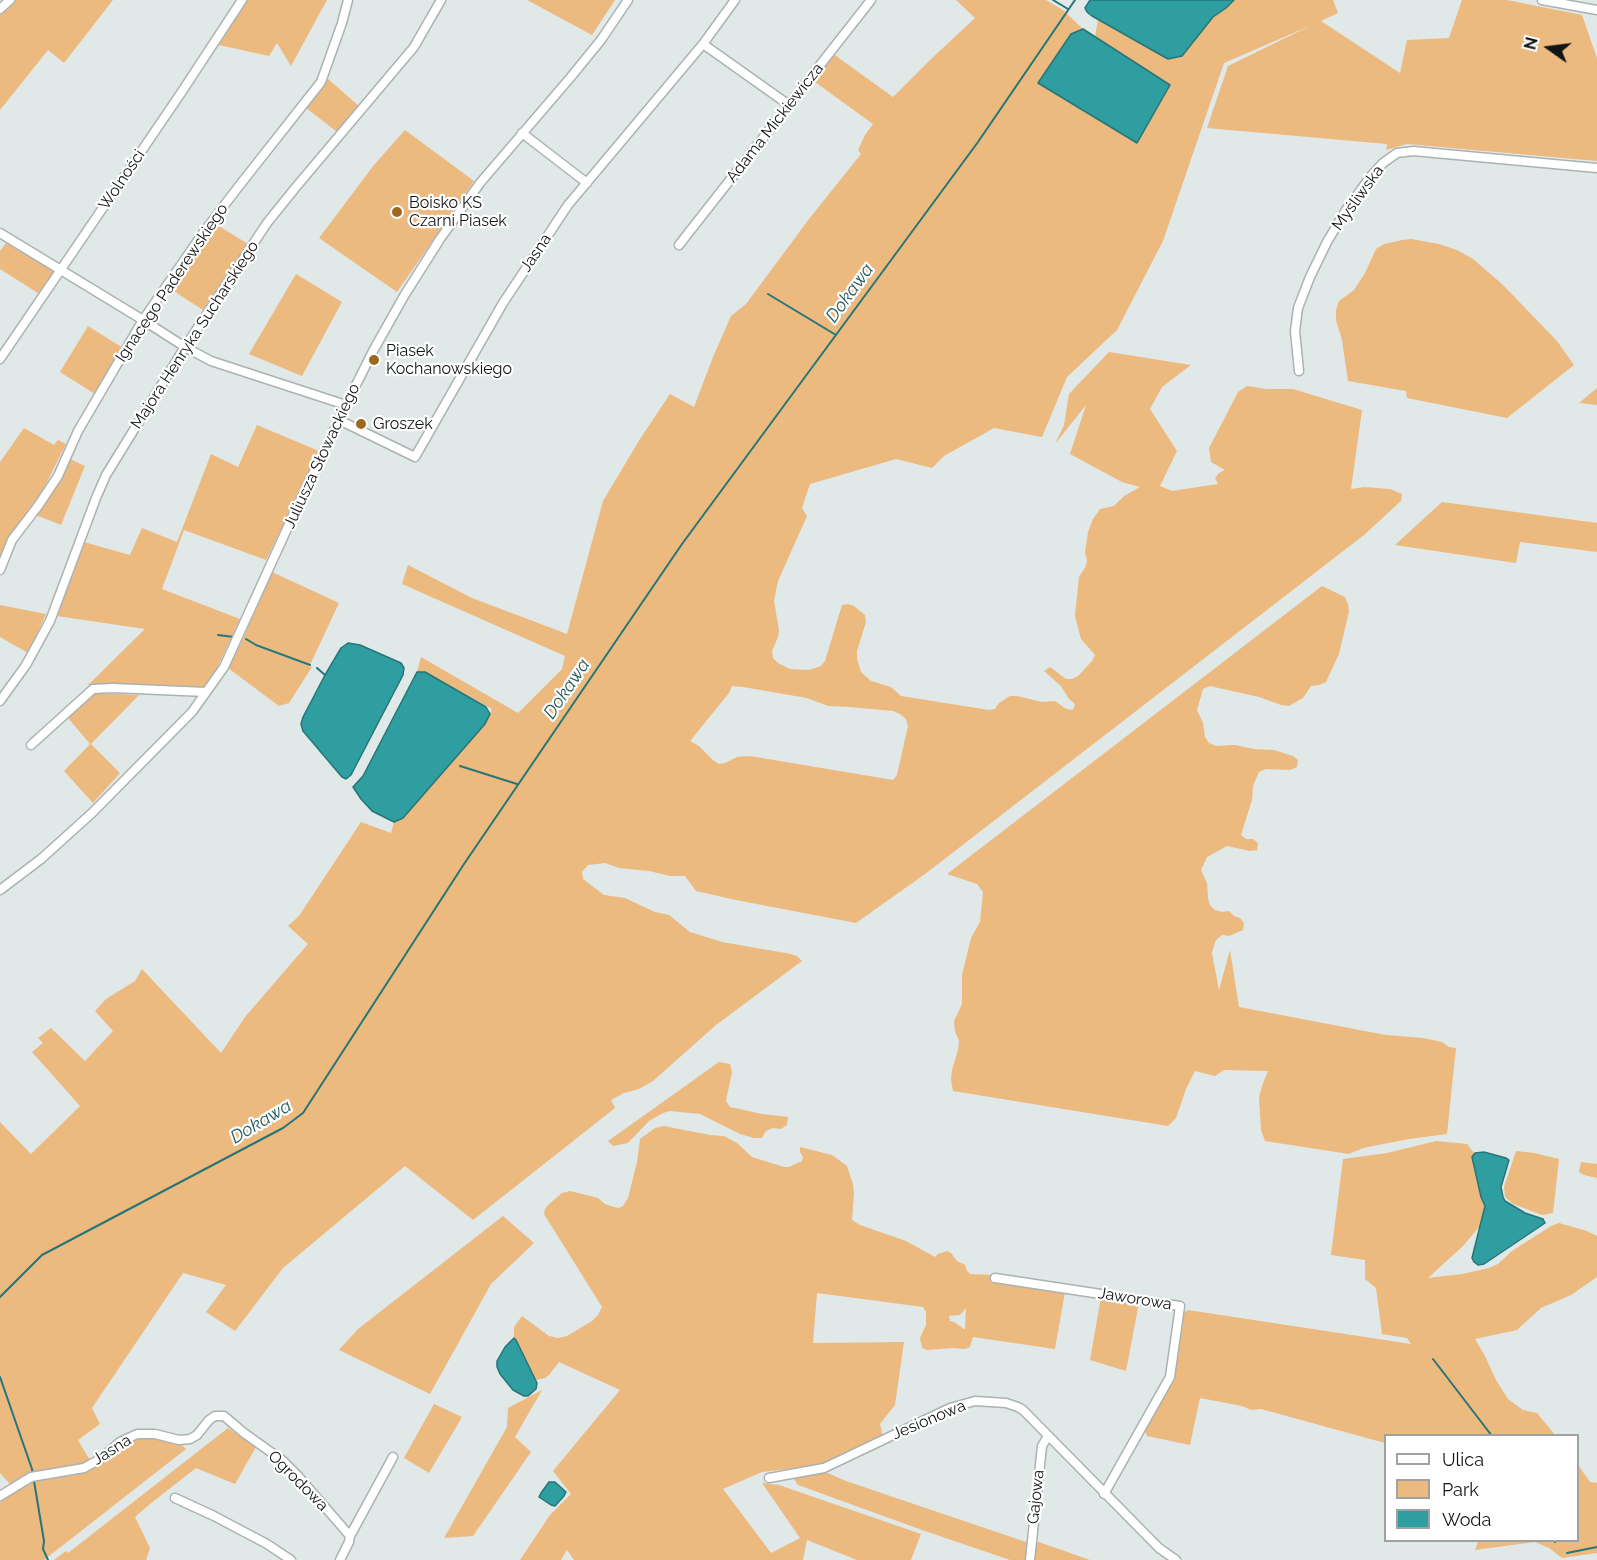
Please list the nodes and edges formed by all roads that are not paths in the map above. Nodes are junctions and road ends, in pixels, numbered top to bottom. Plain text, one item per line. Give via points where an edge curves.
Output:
1 (10, 0) edge
2 (242, 0) edge
3 (348, 0) edge
4 (441, 0) edge
5 (628, 0) edge
6 (735, 0) edge
7 (871, 0) edge
8 (1542, 0) edge
9 (0, 9) edge
10 (1597, 10) edge
11 (703, 44) junction
12 (789, 105) junction
13 (522, 133) junction
14 (1597, 168) edge
15 (587, 183) junction
16 (0, 233) edge
17 (679, 245) dead end
18 (60, 270) junction
19 (143, 320) junction
20 (185, 347) junction
21 (0, 359) edge
22 (1299, 371) dead end
23 (346, 405) junction
24 (339, 420) junction
25 (0, 570) edge
26 (206, 692) junction
27 (0, 701) edge
28 (35, 745) dead end
29 (0, 890) edge
30 (995, 1278) dead end
31 (220, 1415) joint
32 (1048, 1436) junction
33 (393, 1456) dead end
34 (769, 1478) dead end
35 (1104, 1494) junction
36 (0, 1496) edge
37 (175, 1498) dead end
38 (350, 1536) junction
39 (291, 1560) edge
40 (340, 1560) edge
41 (1030, 1560) edge
42 (1176, 1560) edge

1 - 9 street
2 - 18 street, Wolności
3 - 19 street, Ignacego Paderewskiego via 321,82 238,186
4 - 20 street, Majora Henryka Sucharskiego via 414,46 267,223
5 - 13 street, Juliusza Słowackiego via 601,40
6 - 11 street, Jasna
7 - 12 street, Adama Mickiewicza
8 - 10 street
11 - 12 street
11 - 15 street, Jasna
12 - 17 street, Adama Mickiewicza
13 - 15 street
13 - 23 street, Juliusza Słowackiego via 440,239 404,296
14 - 22 street, Myśliwska via 1413,151 1397,153 1371,176 1346,210 1310,277 1298,308 1295,331
15 - 24 street, Jasna via 503,303 415,457
16 - 18 street
18 - 19 street
18 - 21 street, Wolności
19 - 20 street
19 - 25 street, Ignacego Paderewskiego via 78,431 58,476 12,540
20 - 23 street via 211,361
20 - 27 street, Majora Henryka Sucharskiego via 106,475 50,621
23 - 24 street, Juliusza Słowackiego
24 - 26 street, Juliusza Słowackiego via 229,658
26 - 28 street via 93,689
26 - 29 street, Juliusza Słowackiego via 192,712 92,813 42,859
30 - 35 street, Jaworowa via 1180,1306 1170,1377
31 - 36 street, Jasna via 189,1439 138,1434 84,1467 35,1476
31 - 38 street, Ogrodowa via 282,1461
32 - 34 street, Jesionowa via 1018,1407 975,1401 950,1408 824,1468
32 - 35 street, Jesionowa
32 - 41 street, Gajowa via 1042,1446
33 - 38 street
35 - 42 street, Jesionowa
37 - 39 street
38 - 40 street

